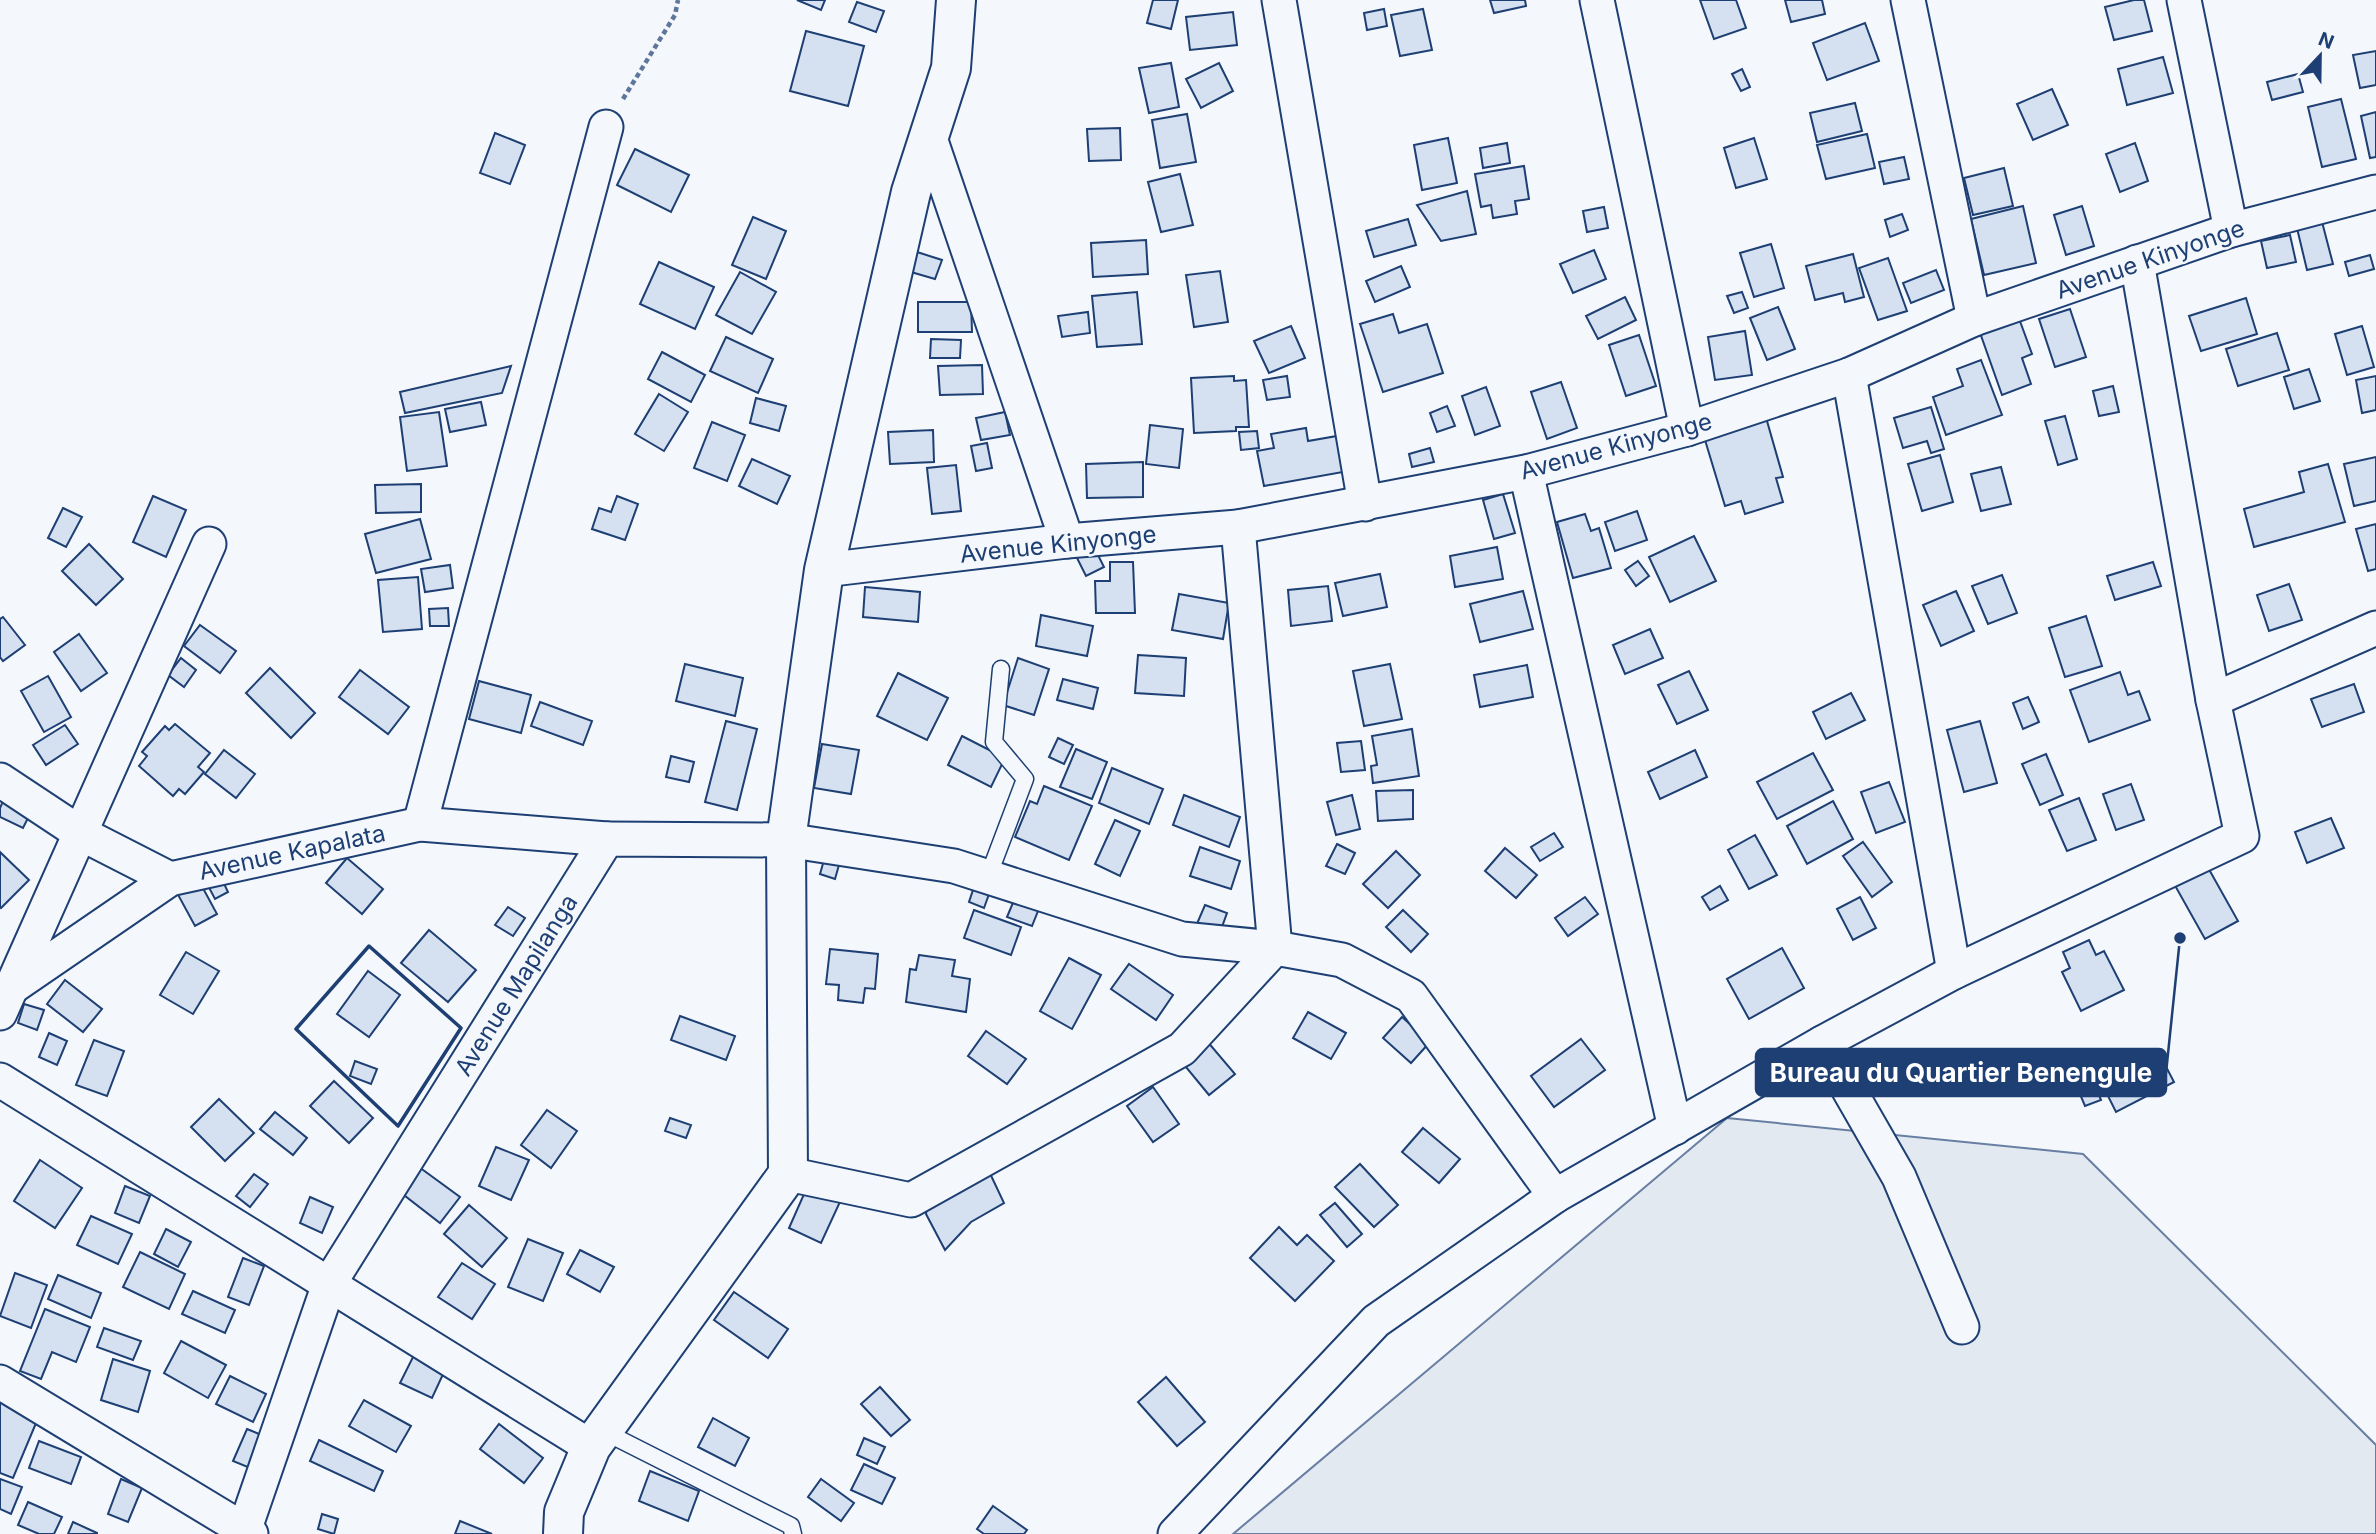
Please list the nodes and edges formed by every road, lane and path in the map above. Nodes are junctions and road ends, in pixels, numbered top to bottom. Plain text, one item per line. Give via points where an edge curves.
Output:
1 (678, 0) edge
2 (956, 0) edge
3 (1279, 0) edge
4 (1597, 0) edge
5 (1908, 0) edge
6 (2184, 0) edge
7 (606, 127) joint
8 (930, 138) junction
9 (2376, 192) edge
10 (2231, 230) junction
11 (2137, 262) junction
12 (1974, 318) junction
13 (1849, 375) junction
14 (1687, 429) junction
15 (1525, 472) junction
16 (1365, 504) junction
17 (1238, 527) junction
18 (1067, 541) junction
19 (209, 544) dead end
20 (824, 570) junction
21 (2376, 628) edge
22 (1002, 669) dead end
23 (2213, 700) junction
24 (0, 780) edge
25 (421, 824) junction
26 (80, 833) junction
27 (607, 839) junction
28 (786, 840) junction
29 (988, 877) junction
30 (170, 879) junction
31 (1275, 948) junction
32 (1954, 972) junction
33 (5, 1000) edge
34 (1822, 1043) junction
35 (0, 1080) edge
36 (1675, 1128) junction
37 (788, 1174) junction
38 (1555, 1196) junction
39 (329, 1284) junction
40 (1962, 1327) dead end
41 (0, 1382) edge
42 (597, 1439) junction
43 (246, 1533) edge
44 (563, 1534) edge
45 (793, 1534) edge
46 (1175, 1534) edge

1 - 7 path via 675,16
2 - 8 street via 951,68
3 - 16 street
4 - 14 street
5 - 12 street
6 - 10 street
7 - 25 street
8 - 18 street
8 - 20 street via 911,192
9 - 10 street, Avenue Kinyonge
10 - 11 street, Avenue Kinyonge
11 - 12 street, Avenue Kinyonge
11 - 23 street
12 - 13 street, Avenue Kinyonge
13 - 14 street, Avenue Kinyonge
13 - 32 street
14 - 15 street, Avenue Kinyonge
15 - 16 street, Avenue Kinyonge
15 - 36 street
16 - 17 street, Avenue Kinyonge
17 - 18 street, Avenue Kinyonge
17 - 31 street
18 - 20 street, Avenue Kinyonge
19 - 26 street
20 - 28 street
21 - 23 street
22 - 29 lane via 994,742 1025,779
23 - 32 street via 2242,836
24 - 26 street
25 - 27 street, Avenue Kapalata
25 - 30 street, Avenue Kapalata
26 - 30 street
26 - 33 street
27 - 28 street
27 - 39 street, Avenue Mapilanga
28 - 29 street via 954,866
28 - 37 street
29 - 31 street via 1182,939
30 - 33 street, Avenue Kapalata
31 - 37 street via 1182,1049 911,1200
31 - 38 street via 1342,960 1410,996
32 - 34 street
34 - 36 street
34 - 40 street via 1899,1177
35 - 39 street
36 - 38 street
37 - 42 street
38 - 46 street via 1377,1321
39 - 42 street
39 - 43 street, Avenue Mapilanga
41 - 43 street
42 - 44 street via 564,1512
42 - 45 lane via 791,1526

